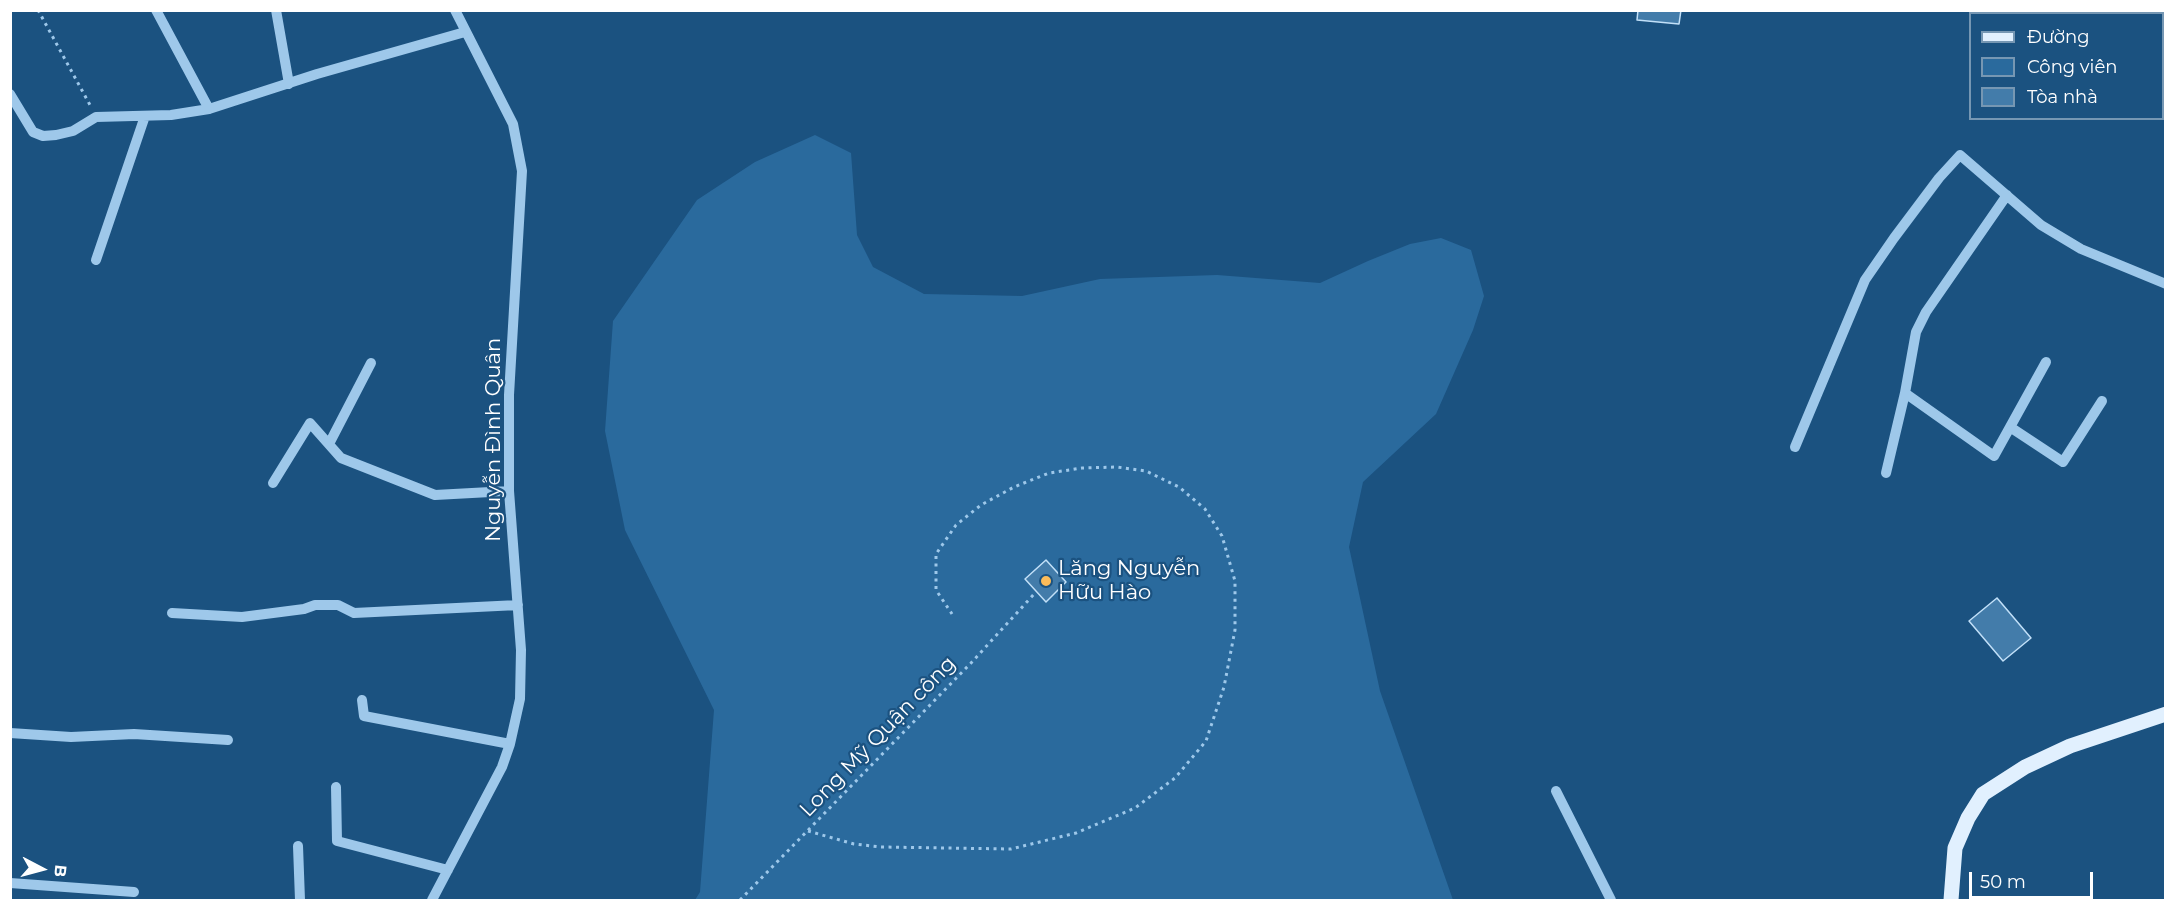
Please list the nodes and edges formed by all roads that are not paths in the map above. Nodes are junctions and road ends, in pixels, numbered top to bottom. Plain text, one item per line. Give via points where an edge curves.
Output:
1 (156, 10) edge
2 (276, 10) edge
3 (455, 10) edge
4 (465, 32) junction
5 (289, 84) junction
6 (10, 94) edge
7 (209, 109) junction
8 (145, 116) junction
9 (2007, 195) junction
10 (96, 260) dead end
11 (2166, 284) edge
12 (2046, 362) dead end
13 (371, 363) dead end
14 (1905, 393) junction
15 (2102, 400) dead end
16 (2010, 427) junction
17 (329, 444) junction
18 (1795, 447) dead end
19 (1886, 473) dead end
20 (273, 483) dead end
21 (509, 491) junction
22 (518, 605) junction
23 (172, 613) dead end
24 (362, 700) dead end
25 (2166, 714) edge
26 (10, 733) edge
27 (228, 740) dead end
28 (510, 744) junction
29 (336, 787) dead end
30 (1556, 791) dead end
31 (298, 846) dead end
32 (448, 870) junction
33 (10, 883) edge
34 (134, 892) dead end
35 (300, 900) edge
36 (432, 900) edge
37 (1611, 900) edge
38 (1951, 900) edge

1 - 7 street
2 - 5 street
3 - 4 street, Nguyễn Đình Quân
4 - 5 street
4 - 21 street, Nguyễn Đình Quân via 513,124 522,171 509,395
5 - 7 street
6 - 8 street via 33,132 43,136 73,131 96,117
7 - 8 street
8 - 10 street
9 - 11 street via 2041,225 2081,249
9 - 14 street via 1926,312 1916,332
9 - 18 street via 1960,155 1939,178 1864,280
12 - 16 street
13 - 17 street
14 - 16 street via 1994,456
14 - 19 street
15 - 16 street via 2063,462
17 - 20 street via 310,423
17 - 21 street via 341,458 435,495
21 - 22 street, Nguyễn Đình Quân
22 - 23 street via 354,613 338,605 315,605 242,617
22 - 28 street, Nguyễn Đình Quân via 520,699
24 - 28 street via 364,716
25 - 38 main road via 2070,746 2025,767 1983,794 1955,848
26 - 27 street
28 - 32 street, Nguyễn Đình Quân
29 - 32 street via 337,841
30 - 37 street
31 - 35 street
32 - 36 street, Nguyễn Đình Quân
33 - 34 street

